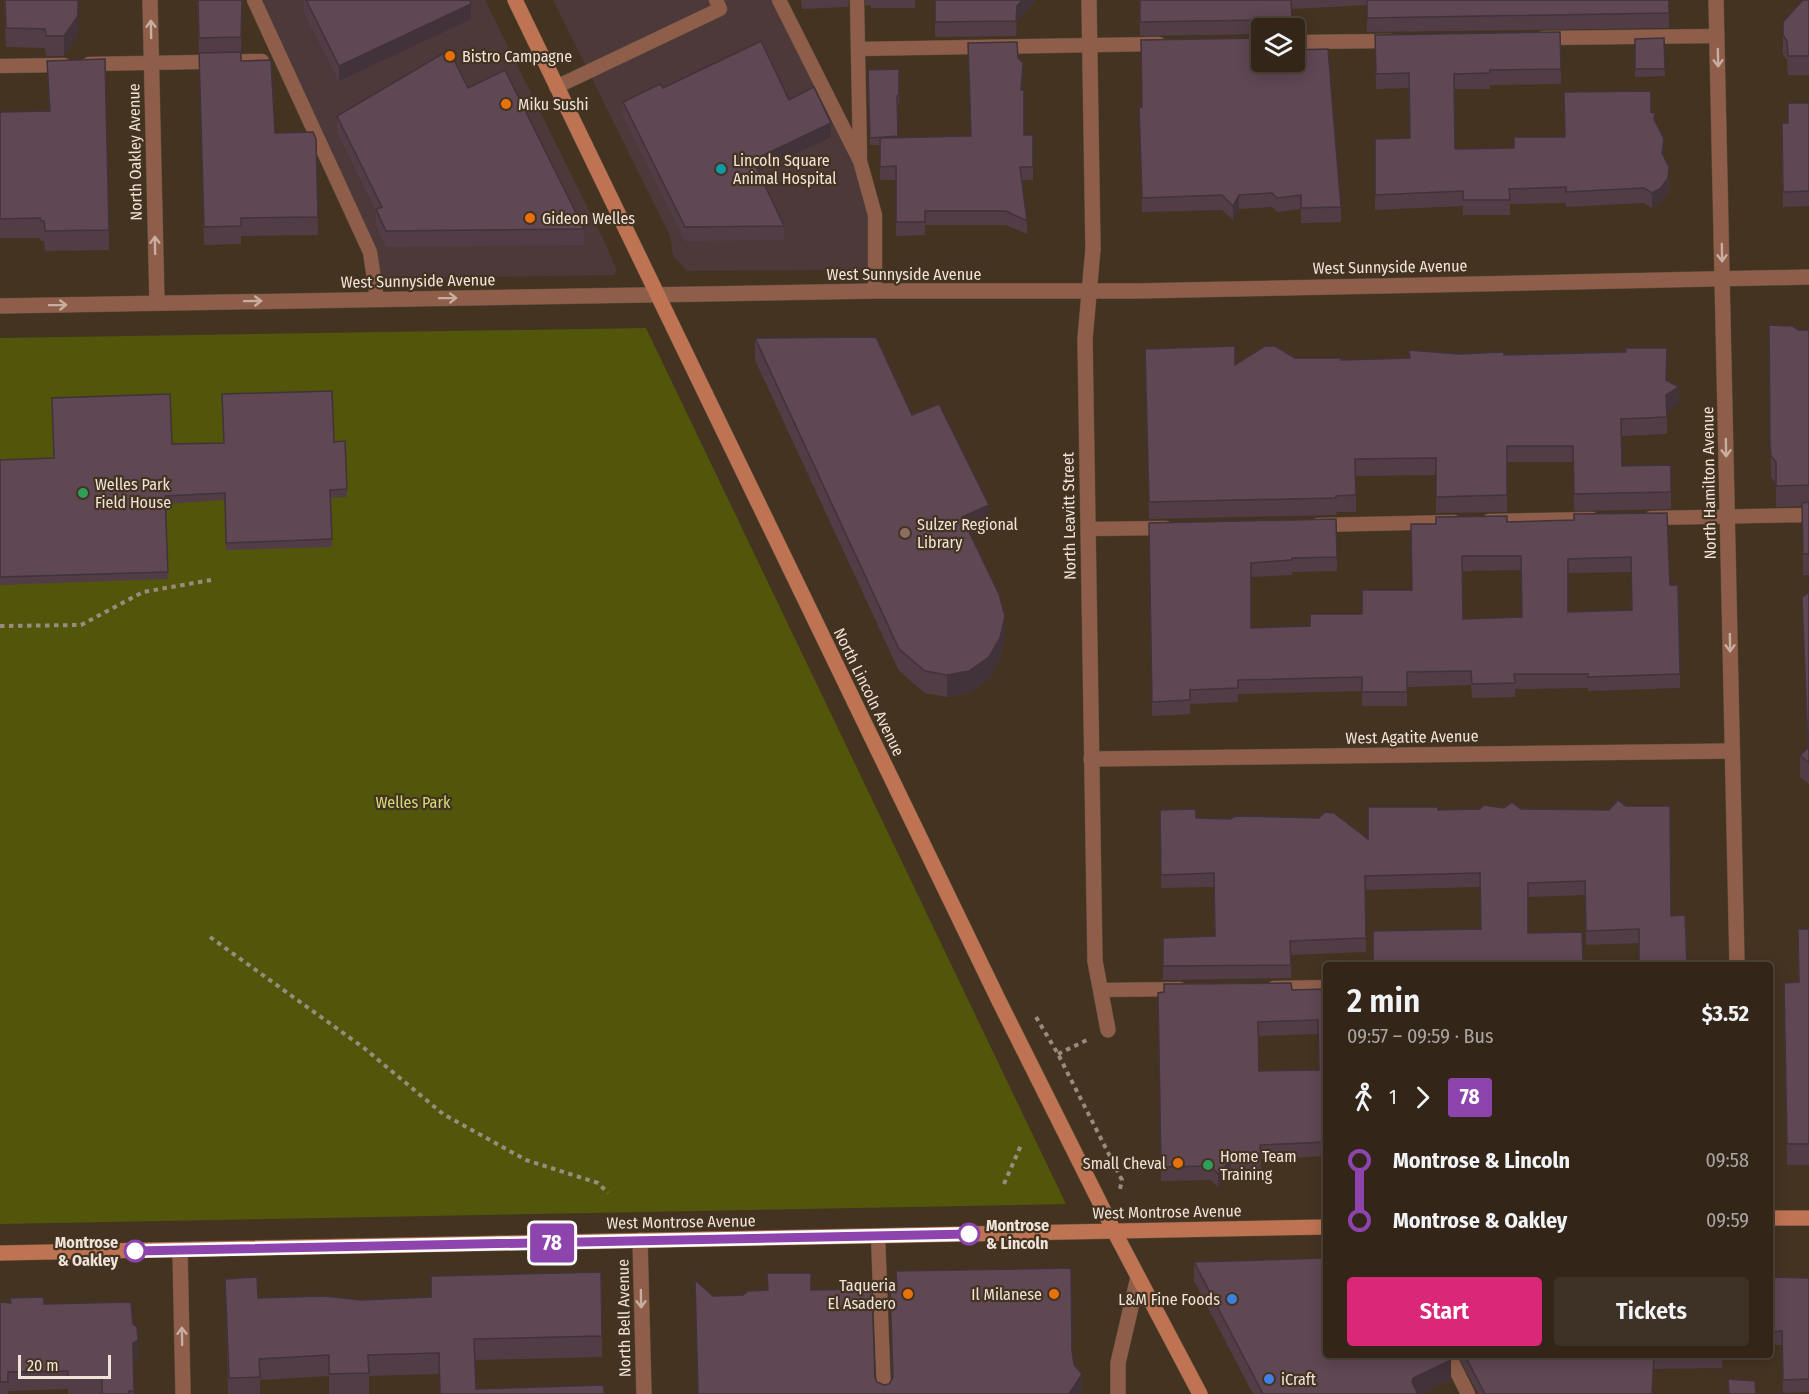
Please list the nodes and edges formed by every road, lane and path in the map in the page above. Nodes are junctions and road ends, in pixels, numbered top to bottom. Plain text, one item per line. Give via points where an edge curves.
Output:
1 (150, 0) edge
2 (254, 0) edge
3 (515, 0) edge
4 (716, 0) edge
5 (779, 0) edge
6 (857, 0) edge
7 (1089, 0) edge
8 (1716, 0) edge
9 (1717, 36) junction
10 (1531, 38) edge
11 (1401, 40) edge
12 (1305, 42) edge
13 (1173, 44) edge
14 (1089, 45) junction
15 (858, 49) junction
16 (283, 60) junction
17 (151, 63) junction
18 (0, 66) edge
19 (556, 87) junction
20 (860, 161) junction
21 (1809, 277) edge
22 (1722, 279) junction
23 (876, 291) junction
24 (1089, 291) junction
25 (655, 294) junction
26 (377, 299) junction
27 (157, 303) junction
28 (0, 306) edge
29 (1809, 515) edge
30 (1727, 517) junction
31 (1612, 519) edge
32 (1636, 519) edge
33 (1305, 525) edge
34 (1176, 527) edge
35 (1088, 529) junction
36 (210, 580) dead end
37 (0, 626) edge
38 (1732, 751) junction
39 (1091, 759) junction
40 (210, 936) dead end
41 (1737, 962) edge
42 (1323, 987) edge
43 (1254, 988) edge
44 (1195, 989) edge
45 (1101, 990) junction
46 (1034, 1014) dead end
47 (1108, 1030) joint
48 (1058, 1053) junction
49 (1022, 1143) dead end
50 (1122, 1180) dead end
51 (1004, 1184) dead end
52 (609, 1193) dead end
53 (1773, 1218) edge
54 (1809, 1218) edge
55 (1323, 1227) edge
56 (1114, 1231) junction
57 (878, 1236) junction
58 (640, 1240) junction
59 (180, 1250) junction
60 (0, 1253) edge
61 (1138, 1277) junction
62 (1451, 1358) edge
63 (183, 1394) edge
64 (644, 1394) edge
65 (884, 1394) edge
66 (1118, 1394) edge
67 (1200, 1394) edge
68 (1468, 1394) edge

17 -> 1 street, North Oakley Avenue
2 - 16 lane
3 - 19 main road, North Lincoln Avenue
4 - 19 lane via 720,9
5 - 20 lane
6 - 15 lane
7 - 14 street, North Leavitt Street
8 - 9 street, North Hamilton Avenue
9 - 10 lane
9 -> 22 street, North Hamilton Avenue
11 - 12 lane
13 - 14 lane
14 - 15 lane
14 - 24 street, North Leavitt Street via 1093,249
15 - 20 lane
16 - 17 lane
16 - 26 lane via 370,252
17 - 18 lane
27 -> 17 street, North Oakley Avenue
19 - 25 main road, North Lincoln Avenue
20 - 23 lane via 875,215
21 - 22 street, West Sunnyside Avenue
22 - 24 street, West Sunnyside Avenue
22 -> 30 street, North Hamilton Avenue
23 - 24 street, West Sunnyside Avenue
23 - 25 street, West Sunnyside Avenue
24 - 35 street, North Leavitt Street via 1084,339
26 -> 25 street, West Sunnyside Avenue
25 - 56 main road, North Lincoln Avenue
27 -> 26 street, West Sunnyside Avenue
28 -> 27 street, West Sunnyside Avenue
29 - 30 lane
30 - 32 lane
30 -> 38 street, North Hamilton Avenue
31 - 33 lane
34 - 35 lane
35 - 39 street, North Leavitt Street
36 - 37 path via 142,592 81,625
38 - 39 street, West Agatite Avenue
38 - 41 street, North Hamilton Avenue
39 - 45 street, North Leavitt Street via 1095,961
40 - 52 path via 364,1048 443,1114 526,1160 598,1184
42 - 43 lane
44 - 45 lane
45 - 47 street, North Leavitt Street
46 - 48 path
47 - 48 path
48 - 50 path
49 - 51 path
53 - 54 main road
55 - 56 main road, West Montrose Avenue
56 - 57 main road, West Montrose Avenue
56 - 61 main road, North Lincoln Avenue
57 - 58 main road, West Montrose Avenue
57 - 65 lane
58 - 59 main road, West Montrose Avenue
58 -> 64 street, North Bell Avenue
59 - 60 main road, West Montrose Avenue
63 -> 59 street
61 - 66 street via 1118,1363
61 - 67 main road, North Lincoln Avenue
62 - 68 lane

